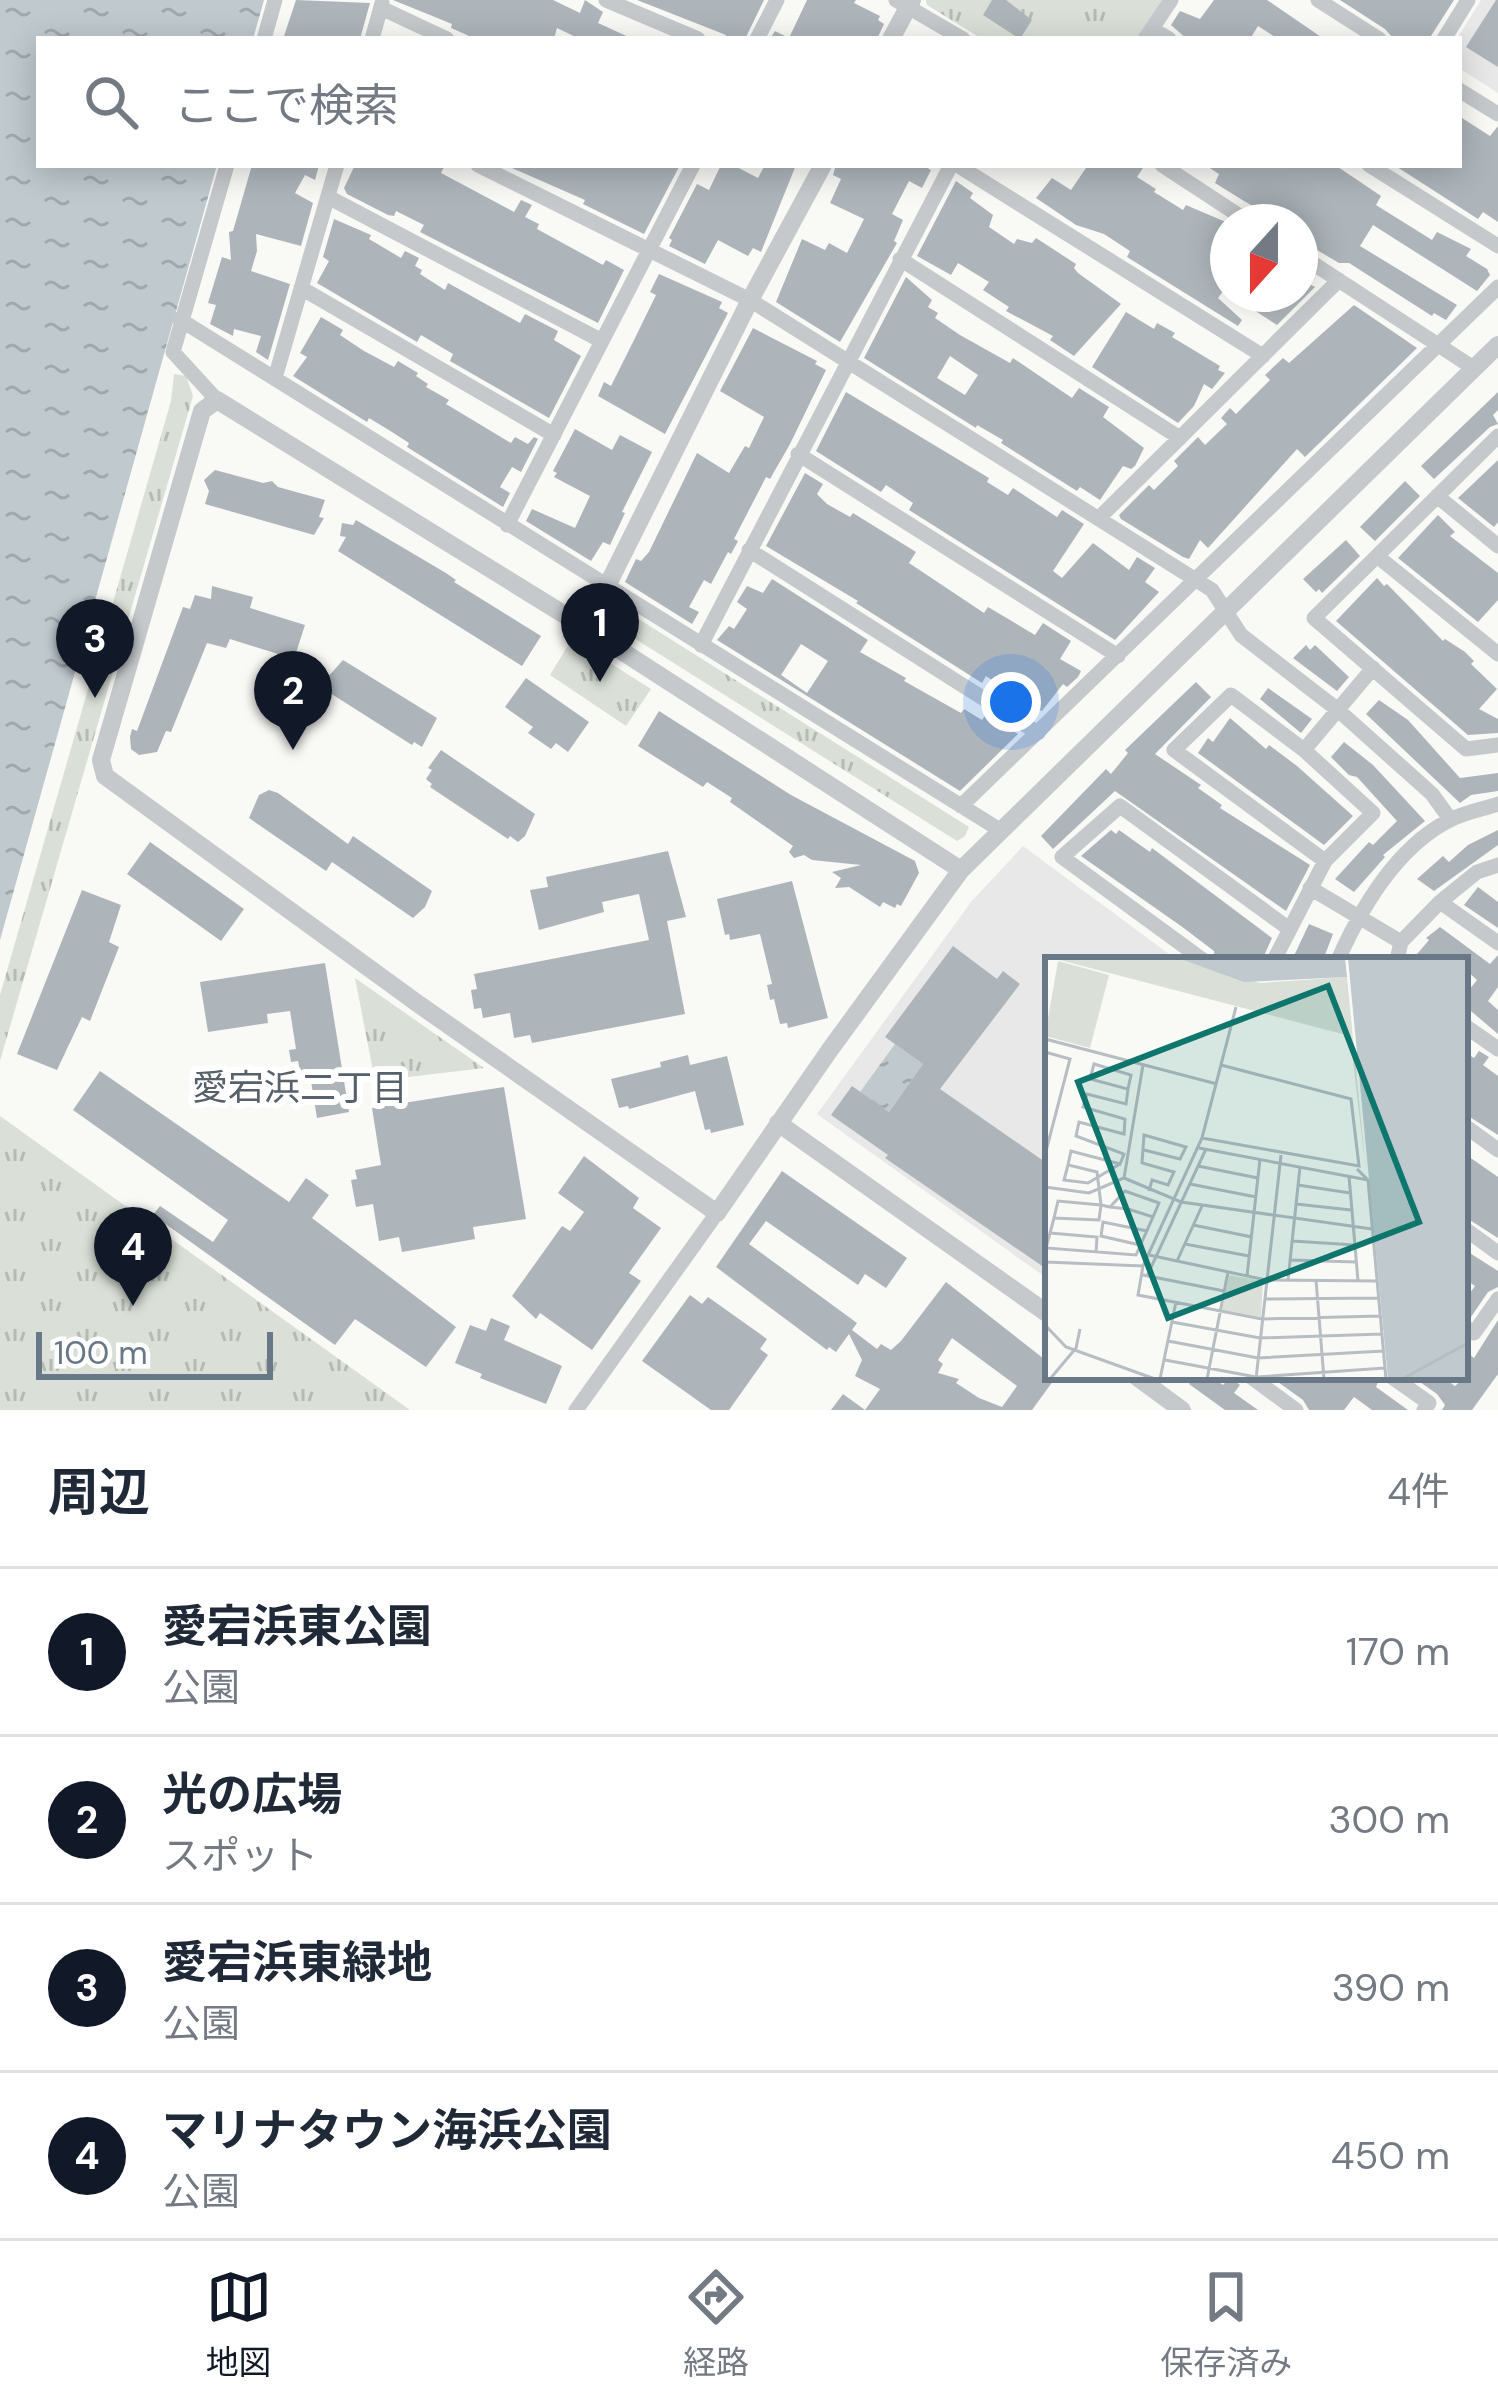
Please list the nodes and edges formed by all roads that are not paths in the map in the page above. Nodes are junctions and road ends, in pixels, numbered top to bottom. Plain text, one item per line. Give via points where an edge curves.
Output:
1 (275, 0) edge
2 (606, 0) edge
3 (777, 0) edge
4 (1171, 0) edge
5 (1318, 0) edge
6 (1468, 0) edge
7 (906, 2) edge
8 (382, 4) edge
9 (1149, 34) edge
10 (265, 36) edge
11 (373, 36) edge
12 (441, 36) edge
13 (691, 36) edge
14 (759, 36) edge
15 (892, 36) edge
16 (958, 36) edge
17 (1374, 36) edge
18 (1446, 36) edge
19 (1462, 92) edge
20 (1498, 114) edge
21 (225, 168) edge
22 (336, 168) edge
23 (484, 168) edge
24 (691, 168) edge
25 (821, 168) edge
26 (952, 168) edge
27 (959, 168) edge
28 (1167, 168) edge
29 (1374, 168) edge
30 (328, 197) junction
31 (1222, 204) edge
32 (1498, 246) edge
33 (650, 248) junction
34 (901, 259) junction
35 (1318, 267) edge
36 (1339, 280) junction
37 (1498, 287) edge
38 (302, 288) junction
39 (750, 300) junction
40 (179, 320) junction
41 (602, 341) junction
42 (1439, 345) junction
43 (1498, 345) edge
44 (1263, 356) junction
45 (846, 360) junction
46 (1498, 360) edge
47 (1472, 367) junction
48 (275, 378) junction
49 (217, 400) junction
50 (554, 435) junction
51 (1498, 436) edge
52 (1180, 438) junction
53 (798, 454) junction
54 (1437, 496) junction
55 (1099, 518) junction
56 (507, 524) junction
57 (1498, 546) edge
58 (749, 550) junction
59 (1377, 556) junction
60 (1197, 580) junction
61 (605, 586) junction
62 (1229, 616) junction
63 (586, 628) junction
64 (701, 645) junction
65 (1498, 654) edge
66 (1118, 656) junction
67 (1373, 668) junction
68 (1338, 710) junction
69 (1038, 733) junction
70 (1498, 745) edge
71 (1304, 750) junction
72 (1498, 804) edge
73 (961, 806) junction
74 (1450, 819) junction
75 (1000, 830) junction
76 (1325, 861) junction
77 (1498, 865) edge
78 (961, 870) junction
79 (1310, 888) junction
80 (1440, 902) junction
81 (1357, 916) junction
82 (1288, 928) junction
83 (1402, 943) junction
84 (1498, 944) edge
85 (1199, 957) edge
86 (1275, 957) edge
87 (1339, 957) edge
88 (1398, 957) edge
89 (1468, 1028) edge
90 (1498, 1049) edge
91 (782, 1126) junction
92 (1468, 1128) edge
93 (1498, 1150) edge
94 (717, 1214) junction
95 (1468, 1231) edge
96 (1498, 1253) edge
97 (1498, 1299) edge
98 (1045, 1312) edge
99 (1468, 1329) edge
100 (1141, 1380) edge
101 (1255, 1380) edge
102 (1396, 1380) edge
103 (576, 1410) edge
104 (1182, 1410) edge
105 (1296, 1410) edge
106 (1424, 1410) edge

1 - 10 street
2 - 13 street
3 - 14 street
4 - 9 street
5 - 17 street
6 - 18 street
7 - 15 street
7 - 16 street
8 - 11 street
8 - 12 street
19 - 20 street
21 - 40 street
22 - 30 street
23 - 33 street
24 - 33 street
25 - 39 street
26 - 34 street
27 - 44 street
28 - 31 street
29 - 32 street
30 - 38 street
30 - 41 street
33 - 39 street
33 - 41 street
34 - 45 street
34 - 52 street
35 - 36 street
36 - 42 street
36 - 44 street
37 - 42 street
38 - 48 street
38 - 50 street
39 - 45 street
39 - 61 street
40 - 48 street
40 - 49 street via 173,352
41 - 50 street
42 - 47 street
42 - 60 street
43 - 47 street
44 - 52 street
45 - 53 street
45 - 55 street
46 - 62 street
47 - 62 street
48 - 56 street
49 - 63 street
49 - 94 street via 202,411 192,437 101,760 105,776
50 - 56 street
51 - 54 street
52 - 55 street
53 - 58 street
53 - 66 street
54 - 57 street
54 - 59 street
55 - 60 street
56 - 61 street
58 - 64 street
58 - 69 street
59 - 65 street
59 - 67 street via 1314,618
60 - 62 street
60 - 66 street
61 - 63 street
61 - 64 street
62 - 68 street via 1241,635
62 - 75 street
62 - 91 street via 973,871
63 - 78 street
64 - 73 street
66 - 69 street
67 - 68 street
67 - 70 street via 1466,749
68 - 71 street
68 - 74 street
69 - 73 street
71 - 76 street via 1373,813
71 - 76 street via 1231,695 1174,750
72 - 74 street
73 - 75 street
74 - 81 street via 1405,854
75 - 78 street
76 - 79 street
77 - 80 street
78 - 91 street
79 - 81 street
79 - 82 street
80 - 83 street
80 - 84 street
81 - 83 street
81 - 87 street
82 - 85 street via 1120,806 1062,857
82 - 86 street
83 - 88 street
89 - 90 street
91 - 94 street
91 - 98 street
92 - 93 street
94 - 103 street
95 - 96 street
97 - 99 street via 1474,1333
100 - 104 street
101 - 105 street
102 - 106 street via 1429,1403

